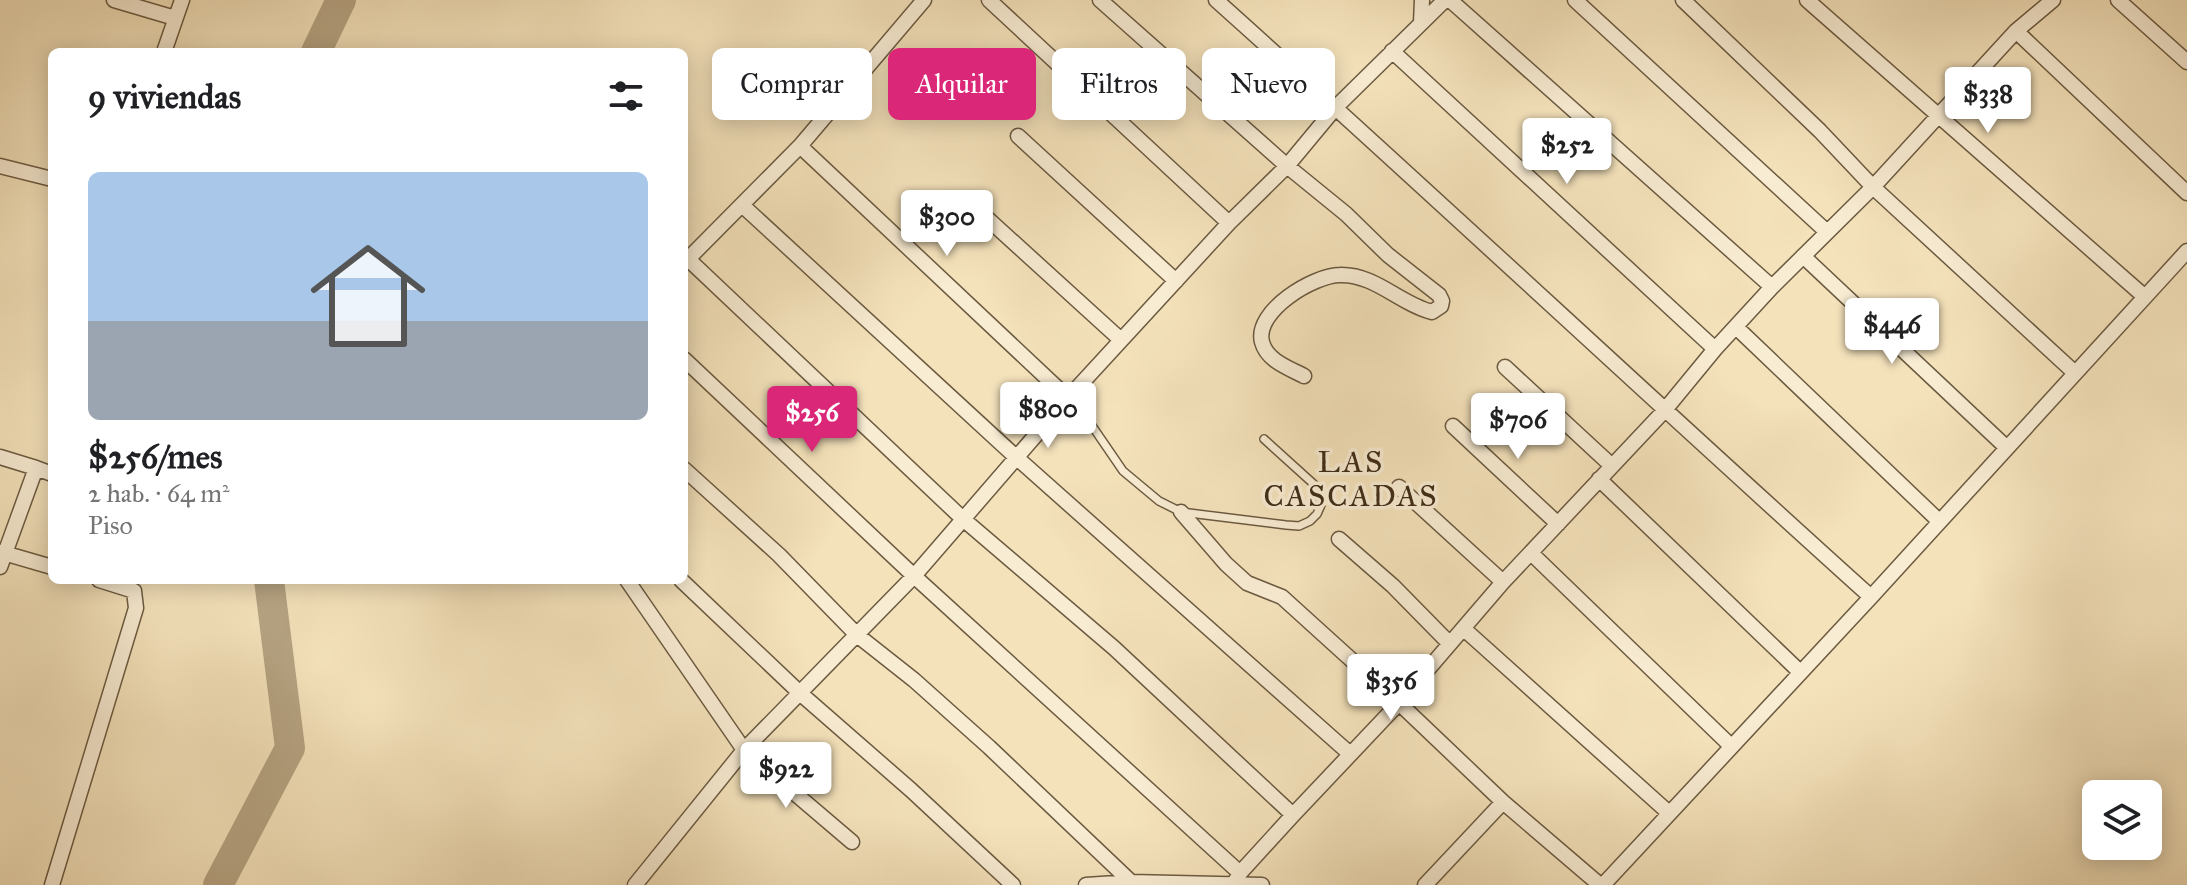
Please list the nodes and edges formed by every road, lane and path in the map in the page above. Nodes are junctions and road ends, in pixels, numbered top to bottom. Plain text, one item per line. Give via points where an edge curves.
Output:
1 (114, 0) edge
2 (182, 0) edge
3 (924, 0) edge
4 (989, 0) edge
5 (1100, 0) edge
6 (1216, 0) edge
7 (1422, 0) edge
8 (1447, 0) edge
9 (1575, 0) edge
10 (1683, 0) edge
11 (1807, 0) edge
12 (2053, 0) edge
13 (2118, 0) edge
14 (175, 18) junction
15 (1421, 23) junction
16 (2016, 31) junction
17 (165, 48) edge
18 (1392, 51) junction
19 (2187, 62) edge
20 (1336, 107) junction
21 (1937, 116) junction
22 (1018, 136) dead end
23 (800, 146) junction
24 (0, 166) edge
25 (1287, 166) junction
26 (48, 178) edge
27 (1873, 187) junction
28 (2187, 193) edge
29 (967, 200) dead end
30 (742, 205) junction
31 (1229, 223) junction
32 (1827, 232) junction
33 (2187, 251) edge
34 (1803, 256) junction
35 (688, 259) edge
36 (688, 263) edge
37 (1176, 281) junction
38 (1772, 287) junction
39 (2145, 297) junction
40 (1736, 327) junction
41 (1121, 340) junction
42 (1715, 349) junction
43 (688, 363) edge
44 (1505, 367) dead end
45 (2075, 373) junction
46 (1304, 376) dead end
47 (1068, 398) junction
48 (1664, 411) junction
49 (1453, 426) dead end
50 (1264, 439) dead end
51 (2007, 448) junction
52 (0, 457) edge
53 (1017, 458) junction
54 (1612, 466) junction
55 (36, 468) junction
56 (48, 472) edge
57 (688, 473) edge
58 (1599, 479) junction
59 (1399, 487) dead end
60 (1181, 512) junction
61 (963, 519) junction
62 (1939, 521) junction
63 (1558, 524) junction
64 (1339, 539) dead end
65 (1531, 553) junction
66 (1, 558) edge
67 (48, 566) edge
68 (914, 576) junction
69 (1503, 582) junction
70 (112, 584) edge
71 (630, 584) edge
72 (685, 584) edge
73 (1871, 597) junction
74 (1464, 629) junction
75 (857, 635) junction
76 (1449, 643) junction
77 (1800, 672) junction
78 (801, 694) junction
79 (1399, 703) junction
80 (1731, 746) junction
81 (744, 750) junction
82 (1349, 753) junction
83 (1503, 802) junction
84 (1669, 813) junction
85 (1293, 815) junction
86 (852, 842) dead end
87 (1235, 881) edge
88 (1131, 882) junction
89 (52, 885) edge
90 (635, 885) edge
91 (1013, 885) edge
92 (1086, 885) edge
93 (1262, 885) edge
94 (1425, 885) edge
95 (1602, 885) edge

1 - 14 street
2 - 14 street
3 - 23 street
4 - 31 street
5 - 25 street
6 - 20 street
7 - 15 street
8 - 15 street
8 - 38 street
9 - 32 street
10 - 27 street
11 - 21 street
12 - 16 street
13 - 19 street
14 - 17 street
15 - 18 street
16 - 21 street
16 - 28 street
18 - 20 street
18 - 42 street
20 - 25 street
20 - 48 street
21 - 27 street
21 - 39 street
22 - 37 street
23 - 30 street
23 - 47 street
24 - 26 street
25 - 31 street
25 - 46 street via 1442,301 1437,311 1427,311 1347,275 1303,286 1270,315 1261,340 1275,360
27 - 32 street
27 - 45 street
29 - 41 street
30 - 35 street
30 - 53 street
31 - 37 street
32 - 34 street
33 - 39 street
34 - 38 street
34 - 51 street
36 - 61 street
37 - 41 street
38 - 40 street
39 - 45 street
40 - 42 street
40 - 62 street
41 - 47 street
42 - 48 street
43 - 68 street
44 - 54 street
45 - 51 street
47 - 53 street
47 - 60 lane via 1123,471
48 - 54 street
48 - 73 street
49 - 63 street
50 - 60 lane via 1317,487 1321,505 1310,521 1299,526
51 - 62 street
52 - 55 street
53 - 61 street
53 - 82 street
54 - 58 street
55 - 56 street
55 - 66 street
57 - 75 street
58 - 63 street
58 - 77 street
59 - 69 street
60 - 79 street via 1247,583 1282,597
61 - 68 street
61 - 85 street via 1114,648
62 - 73 street
63 - 65 street
64 - 76 street
65 - 69 street
65 - 80 street
66 - 67 street
68 - 75 street
68 - 87 street
69 - 74 street
70 - 89 street via 134,591 136,608
71 - 81 street
72 - 78 street
73 - 77 street
74 - 76 street
74 - 84 street
75 - 78 street
75 - 88 street via 989,747
76 - 79 street
77 - 80 street
78 - 81 street
78 - 91 street
79 - 82 street
79 - 83 street
80 - 84 street
81 - 86 street
81 - 90 street
82 - 85 street
83 - 94 street
83 - 95 street
84 - 95 street
85 - 87 street
87 - 88 street
87 - 93 street
88 - 92 street

